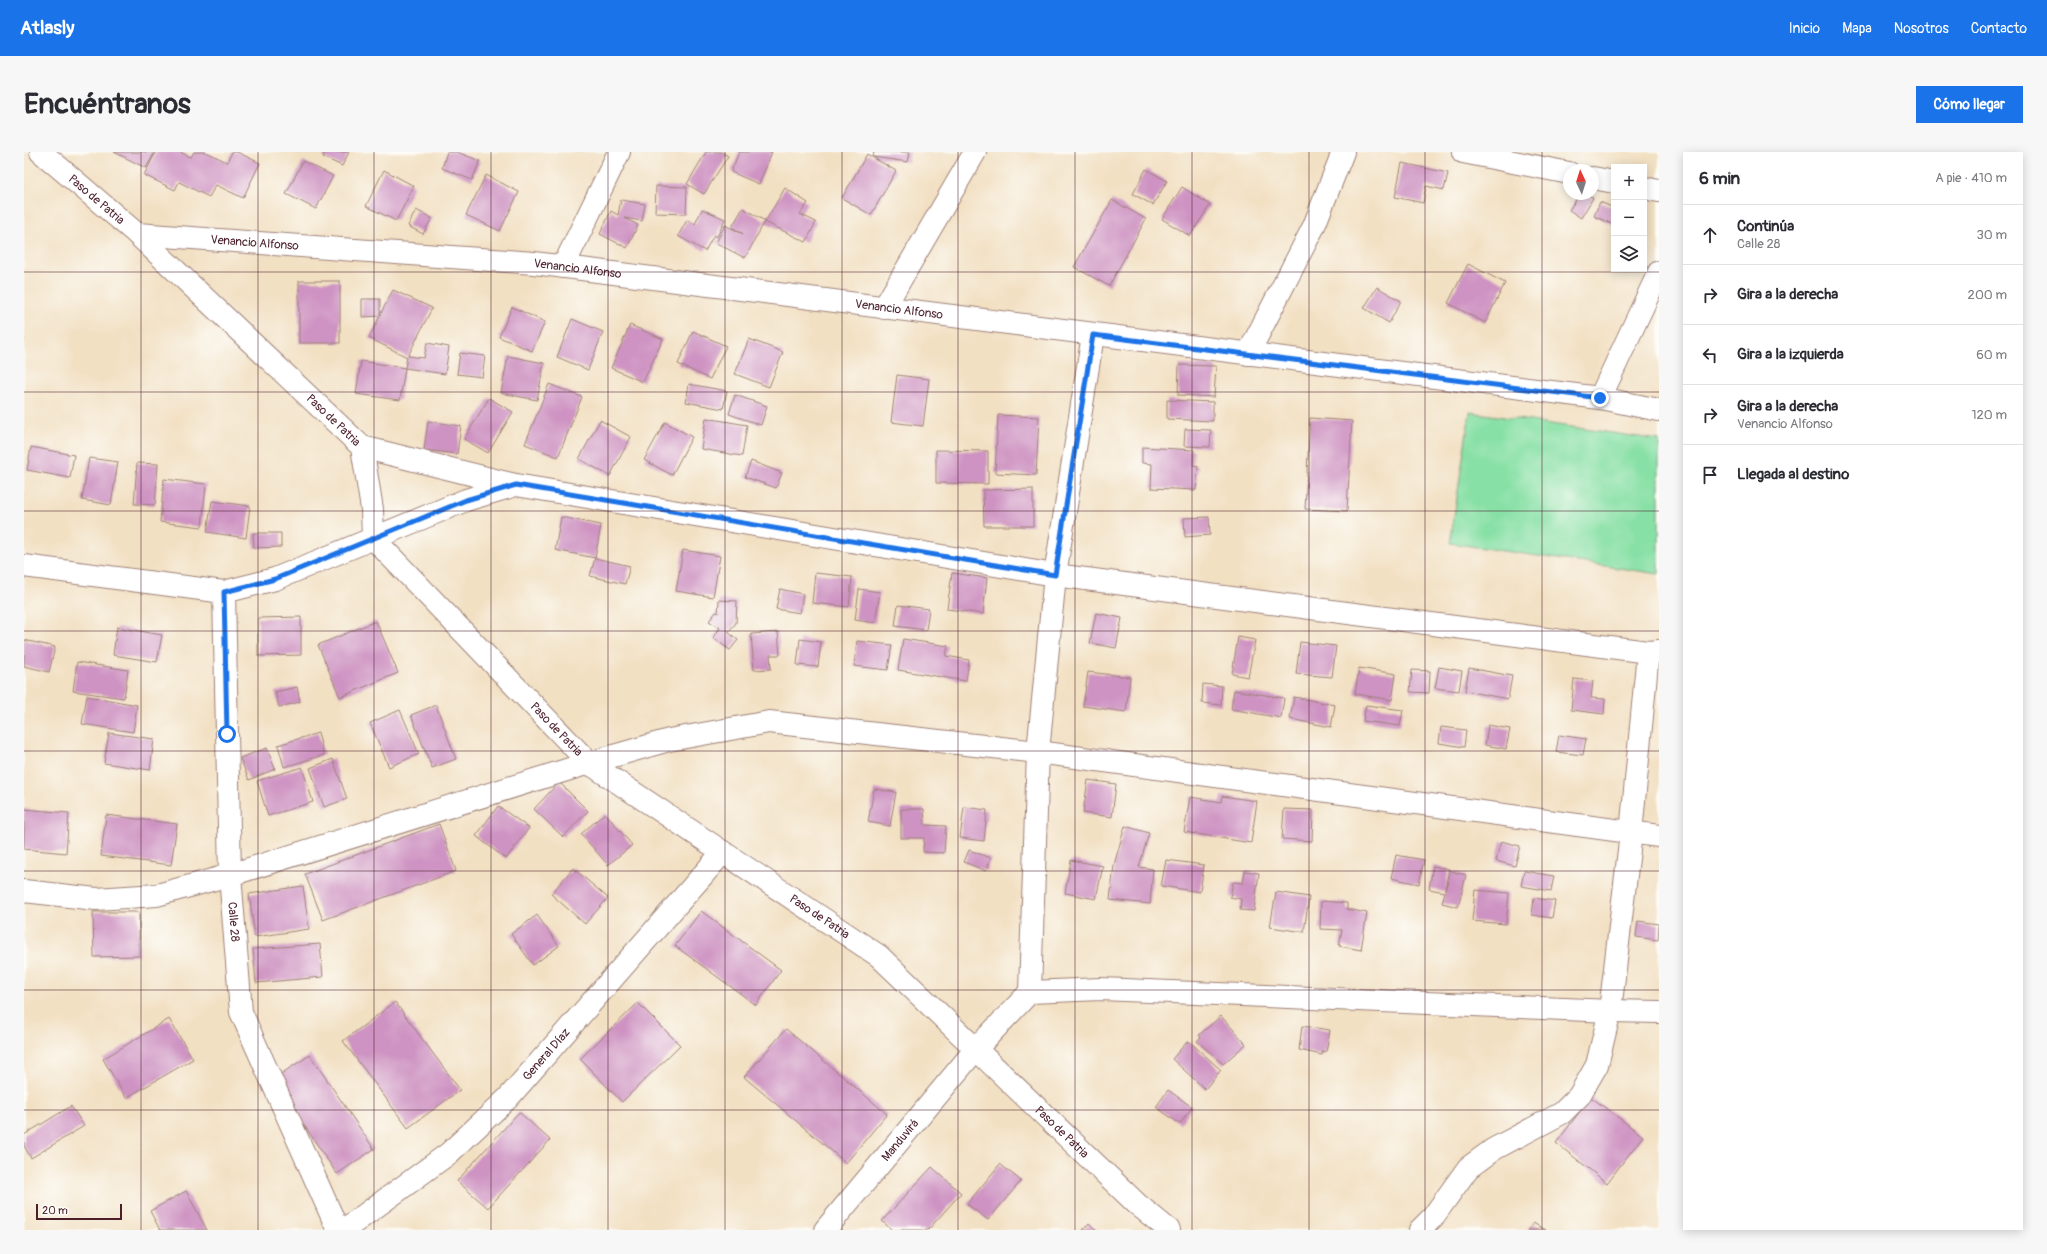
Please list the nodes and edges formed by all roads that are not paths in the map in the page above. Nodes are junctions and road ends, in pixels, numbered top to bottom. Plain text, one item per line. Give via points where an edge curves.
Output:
1 (41, 152) edge
2 (619, 152) edge
3 (975, 152) edge
4 (1343, 152) edge
5 (1475, 153) edge
6 (1563, 172) edge
7 (1599, 179) edge
8 (1611, 181) edge
9 (1647, 189) edge
10 (1659, 191) edge
11 (137, 234) junction
12 (563, 267) junction
13 (1659, 272) edge
14 (884, 308) junction
15 (1093, 335) junction
16 (1248, 354) junction
17 (1600, 398) junction
18 (1659, 410) edge
19 (362, 447) junction
20 (516, 485) junction
21 (373, 538) junction
22 (24, 566) edge
23 (1055, 575) junction
24 (224, 592) junction
25 (1653, 652) edge
26 (1038, 752) junction
27 (590, 762) junction
28 (1631, 833) junction
29 (1659, 836) edge
30 (723, 852) junction
31 (230, 876) junction
32 (24, 891) edge
33 (1030, 992) junction
34 (1610, 1011) junction
35 (1659, 1012) edge
36 (975, 1050) junction
37 (338, 1230) edge
38 (344, 1230) edge
39 (824, 1230) edge
40 (1169, 1230) edge
41 (1420, 1230) edge

1 - 11 street, Paso de Patria
2 - 12 street
3 - 14 street
4 - 16 street via 1314,226
5 - 6 street
7 - 8 street
9 - 10 street
11 - 12 street, Venancio Alfonso
11 - 19 street, Paso de Patria
12 - 14 street, Venancio Alfonso
13 - 17 street
14 - 15 street, Venancio Alfonso
15 - 16 street, Venancio Alfonso
15 - 23 street
16 - 17 street, Venancio Alfonso
17 - 18 street, Venancio Alfonso
19 - 20 street
19 - 21 street, Paso de Patria via 372,509
20 - 21 street via 466,500
20 - 23 street
21 - 24 street via 275,579
21 - 27 street, Paso de Patria
22 - 24 street
23 - 25 street
23 - 26 street
24 - 31 street, Calle 28
25 - 28 street
26 - 27 street via 769,722 669,740
26 - 28 street
26 - 33 street
27 - 30 street, Paso de Patria
27 - 31 street
28 - 29 street
28 - 34 street
30 - 36 street, Paso de Patria via 878,956
30 - 38 street, General Díaz via 508,1098 448,1154
31 - 32 street via 157,894 96,899
31 - 37 street, Calle 28 via 241,1012
33 - 34 street via 1100,989
33 - 36 street, Manduvirá
34 - 35 street
34 - 41 street via 1597,1065 1579,1096 1562,1113 1494,1149 1468,1168 1433,1217
36 - 39 street, Manduvirá
36 - 40 street, Paso de Patria via 1137,1204

